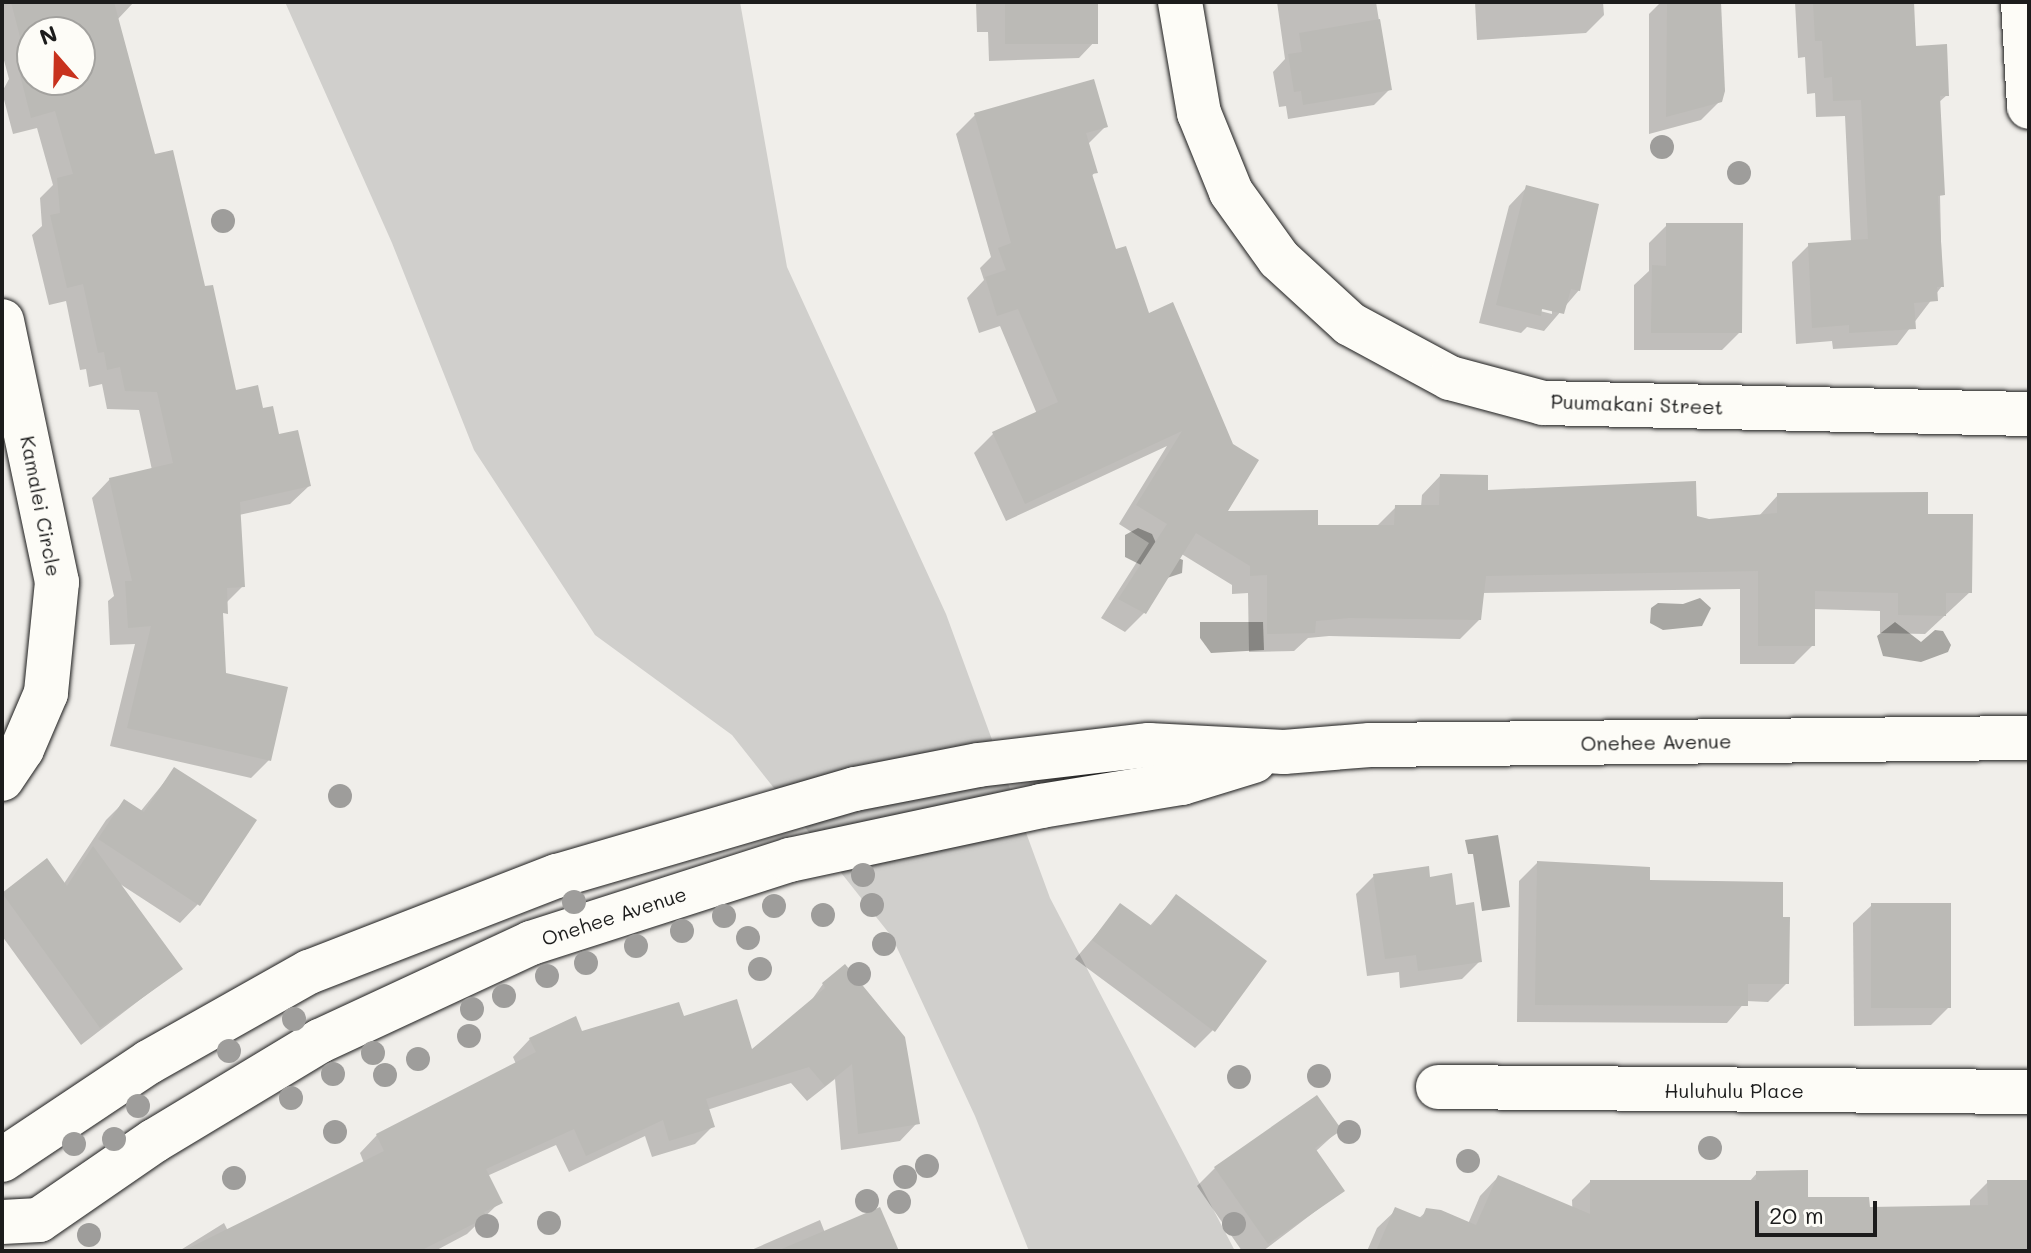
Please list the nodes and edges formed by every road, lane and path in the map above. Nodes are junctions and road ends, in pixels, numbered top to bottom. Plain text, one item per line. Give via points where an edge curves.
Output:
1 (1180, 2) edge
2 (2023, 2) edge
3 (2029, 107) edge
4 (2, 321) edge
5 (11, 403) edge
6 (2029, 414) edge
7 (2029, 738) edge
8 (1284, 752) junction
9 (2, 779) edge
10 (1438, 1087) dead end
11 (2029, 1092) edge
12 (2, 1160) edge
13 (2, 1222) edge

1 - 6 street, Puumakani Street via 1199,113 1239,203 1279,259 1350,324 1450,378 1543,403
2 - 3 street
4 - 5 street, Kamalei Circle
5 - 9 street, Kamalei Circle via 57,582 46,693 22,749
7 - 8 street, Onehee Avenue via 1370,745
8 - 12 street, Onehee Avenue via 1149,745 978,765 743,818 557,876 309,972 149,1062
8 - 13 street, Onehee Avenue via 1182,783 1026,809 790,860 531,943 320,1041 154,1141 39,1220
10 - 11 street, Huluhulu Place

